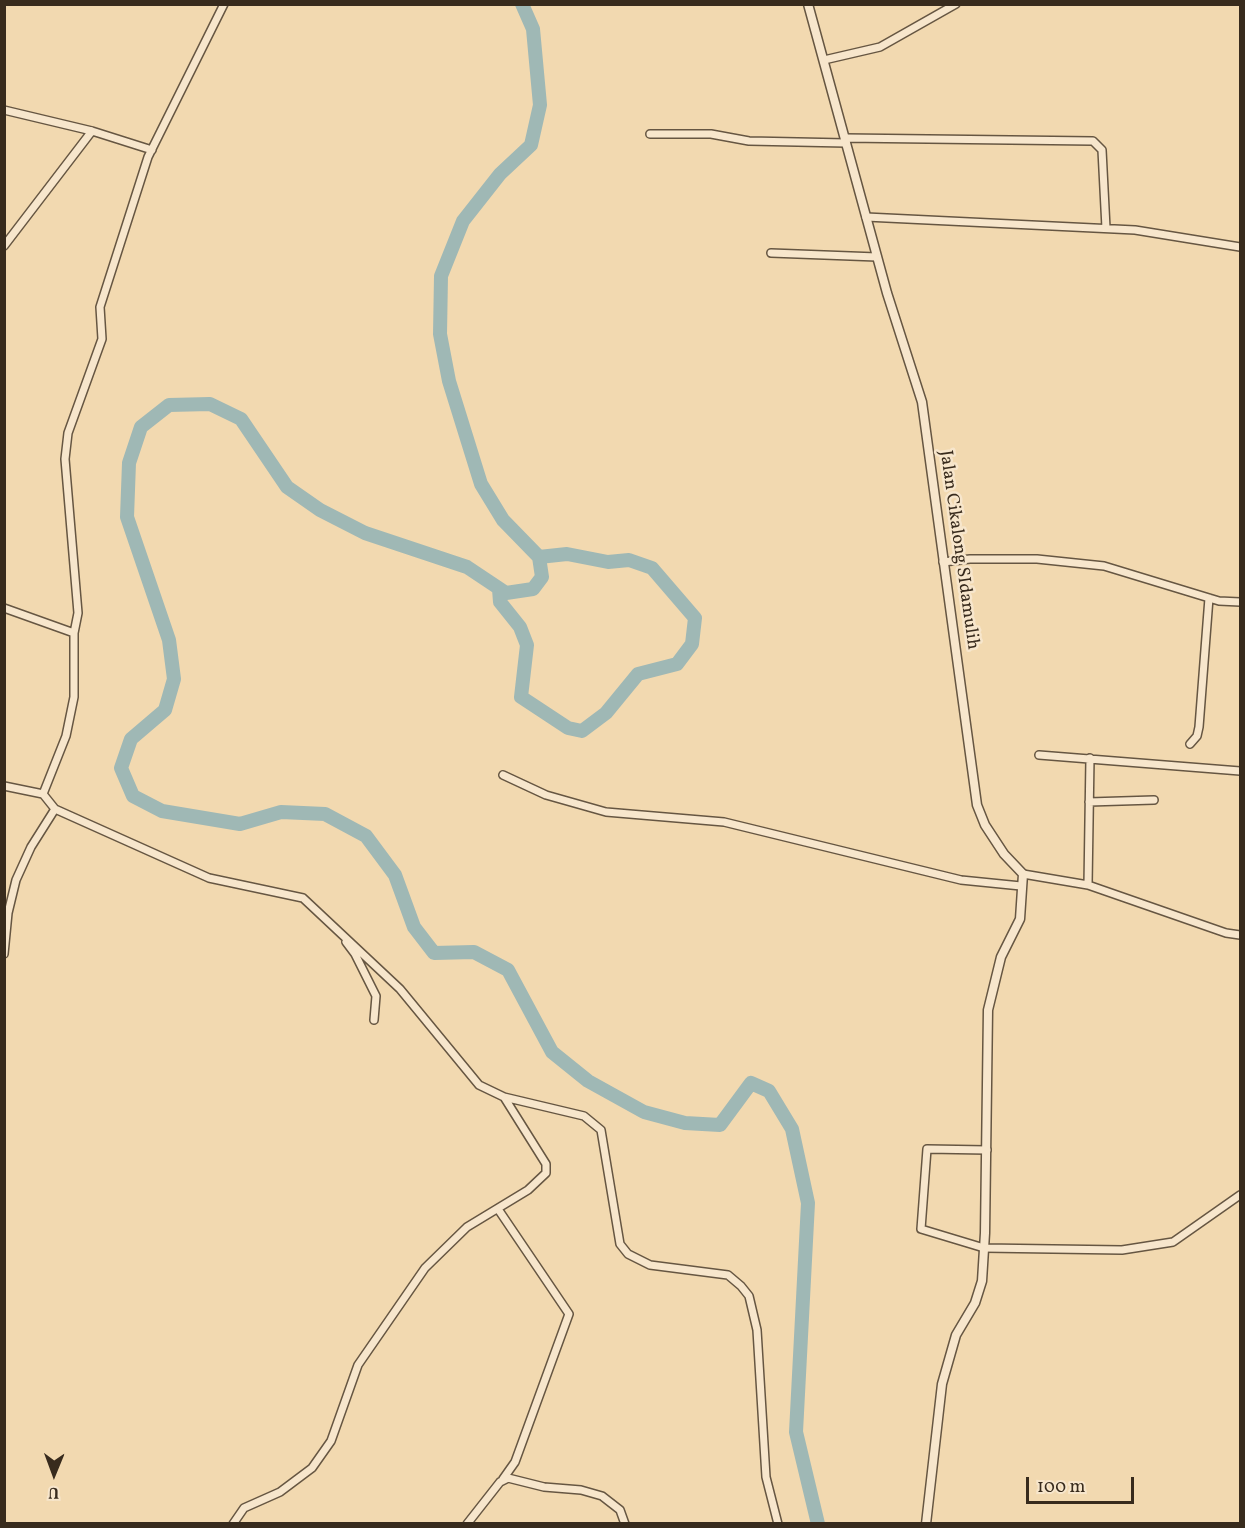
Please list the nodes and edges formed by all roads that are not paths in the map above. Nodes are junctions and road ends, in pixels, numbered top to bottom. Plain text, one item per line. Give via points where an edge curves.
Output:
1 (224, 4) edge
2 (808, 4) edge
3 (956, 4) edge
4 (824, 60) junction
5 (4, 110) edge
6 (92, 131) junction
7 (650, 134) dead end
8 (845, 140) junction
9 (152, 150) junction
10 (866, 217) junction
11 (1106, 228) junction
12 (4, 246) edge
13 (1240, 247) edge
14 (771, 253) dead end
15 (878, 257) junction
16 (943, 562) junction
17 (1209, 598) junction
18 (1240, 602) edge
19 (4, 608) edge
20 (74, 633) junction
21 (1190, 744) dead end
22 (1039, 754) dead end
23 (1090, 758) junction
24 (1240, 771) edge
25 (503, 776) dead end
26 (4, 786) edge
27 (43, 794) junction
28 (1154, 800) dead end
29 (1089, 802) junction
30 (55, 809) junction
31 (1023, 874) junction
32 (1088, 885) junction
33 (1021, 886) junction
34 (331, 924) junction
35 (1240, 934) edge
36 (4, 954) edge
37 (374, 1020) dead end
38 (504, 1097) junction
39 (987, 1150) junction
40 (1240, 1195) edge
41 (498, 1209) junction
42 (984, 1248) junction
43 (503, 1479) junction
44 (233, 1524) edge
45 (467, 1524) edge
46 (625, 1524) edge
47 (778, 1524) edge
48 (926, 1524) edge

1 - 9 street
2 - 4 street, Jalan Cikalong SIdamulih
3 - 4 street via 880,47
4 - 8 street, Jalan Cikalong SIdamulih
5 - 6 street
6 - 9 street
6 - 12 street
7 - 8 street via 711,134 748,141
8 - 10 street, Jalan Cikalong SIdamulih
8 - 11 street via 1093,141 1102,150
9 - 20 street via 100,307 102,339 66,448 67,509 78,613
10 - 11 street
10 - 15 street, Jalan Cikalong SIdamulih
11 - 13 street
14 - 15 street
15 - 16 street, Jalan Cikalong SIdamulih via 922,402
16 - 17 street via 1037,559 1104,566
16 - 31 street, Jalan Cikalong SIdamulih via 977,805 1004,854
17 - 18 street
17 - 21 street via 1199,727
19 - 20 street
20 - 27 street via 74,697 66,736
22 - 23 street
23 - 24 street
23 - 29 street
25 - 33 street via 546,795 606,812 724,822 961,880
26 - 27 street
27 - 30 street
28 - 29 street
29 - 32 street
30 - 34 street via 208,878 303,898
30 - 36 street via 16,880
31 - 32 street
31 - 33 street
32 - 35 street via 1226,933
33 - 39 street via 1020,919 1001,957 988,1010
34 - 37 street via 355,954 376,996
34 - 38 street via 400,989 479,1085
38 - 41 street via 548,1170 528,1190
38 - 47 street via 585,1116 601,1130 620,1244 628,1254 650,1265 728,1275 749,1296 757,1330 766,1478
39 - 42 street
39 - 42 street via 927,1149 919,1225 924,1232
40 - 42 street via 1173,1242 1122,1250
41 - 43 street via 569,1314 515,1462
41 - 44 street via 467,1227 425,1268 358,1365 331,1441 312,1468 280,1492 244,1508
42 - 48 street via 980,1292 956,1335 942,1384
43 - 45 street
43 - 46 street via 602,1496 620,1510

